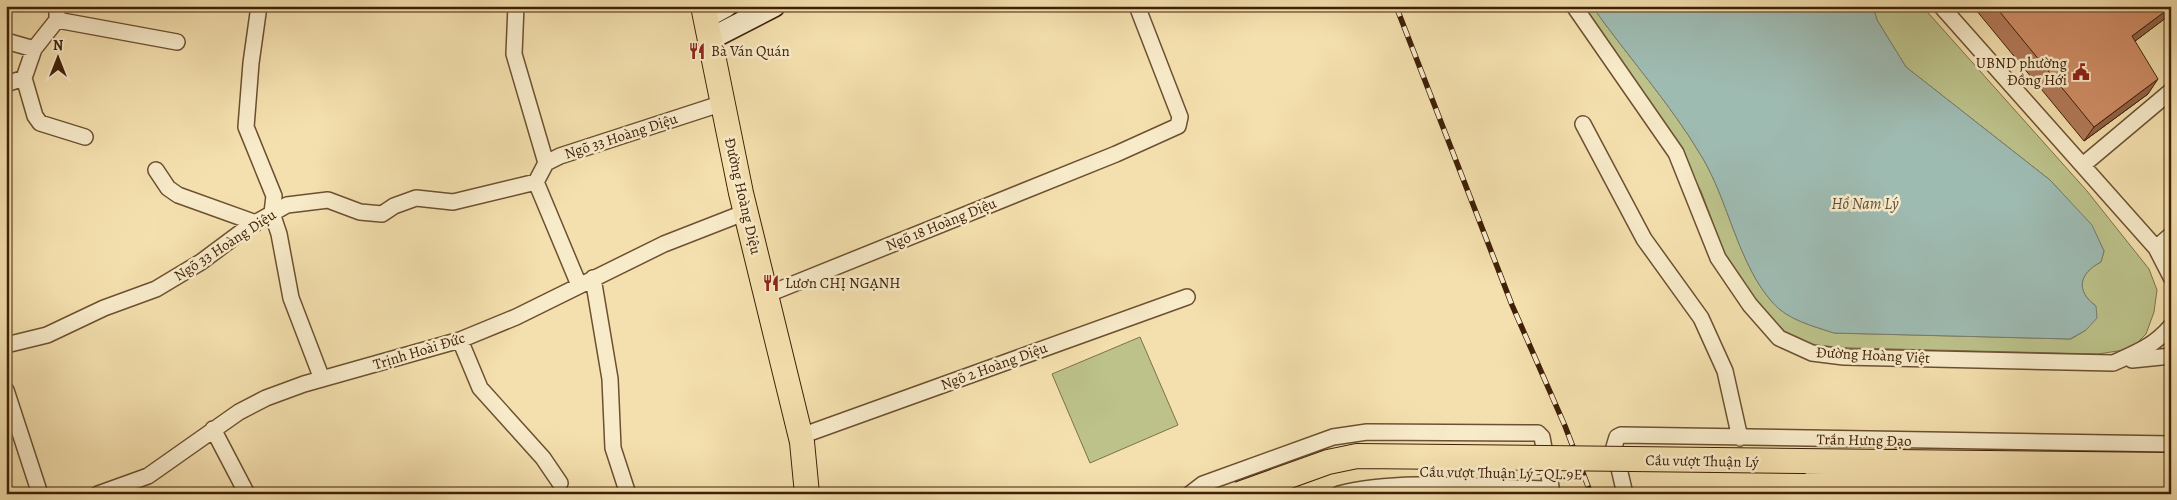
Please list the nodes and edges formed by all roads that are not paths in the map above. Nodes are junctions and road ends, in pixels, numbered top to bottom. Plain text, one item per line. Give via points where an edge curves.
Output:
1 (258, 6) edge
2 (516, 6) edge
3 (774, 6) edge
4 (1137, 6) edge
5 (1574, 6) edge
6 (1947, 8) edge
7 (57, 13) edge
8 (711, 17) edge
9 (6, 41) edge
10 (177, 42) dead end
11 (34, 49) junction
12 (24, 78) junction
13 (6, 84) edge
14 (2171, 91) edge
15 (723, 103) junction
16 (1583, 124) dead end
17 (85, 137) dead end
18 (546, 163) junction
19 (2083, 165) junction
20 (156, 170) dead end
21 (536, 182) junction
22 (746, 212) junction
23 (272, 213) junction
24 (256, 223) junction
25 (2171, 235) edge
26 (2156, 248) junction
27 (2171, 271) edge
28 (2171, 277) edge
29 (593, 278) junction
30 (579, 285) junction
31 (766, 295) junction
32 (1187, 297) dead end
33 (2171, 326) edge
34 (460, 340) junction
35 (6, 345) edge
36 (2171, 356) edge
37 (2113, 362) junction
38 (322, 380) junction
39 (6, 390) edge
40 (214, 429) junction
41 (1740, 438) junction
42 (801, 439) junction
43 (2171, 444) edge
44 (2171, 465) edge
45 (560, 483) dead end
46 (2171, 484) edge
47 (1425, 490) edge
48 (40, 494) edge
49 (98, 494) edge
50 (248, 494) edge
51 (628, 494) edge
52 (807, 494) edge
53 (823, 494) edge
54 (1190, 494) edge
55 (1239, 494) edge
56 (1284, 494) edge
57 (1339, 494) edge
58 (1624, 494) edge

1 - 23 street via 246,127 274,196
2 - 18 street via 514,54
3 - 8 street
4 - 31 street, Ngõ 18 Hoàng Diệu via 1180,117 1178,126
5 - 37 street, Đường Hoàng Việt via 1676,153 1718,258 1750,305 1779,338 1812,353 1844,357
6 - 19 street
7 - 10 street
7 - 11 street
8 - 15 main road, Đường Hoàng Diệu
9 - 11 street
11 - 12 street
12 - 13 street
12 - 17 street via 40,123
14 - 19 street
15 - 18 street, Ngõ 33 Hoàng Diệu
15 - 22 main road, Đường Hoàng Diệu
16 - 41 street via 1644,239 1701,318 1725,371
18 - 21 street, Ngõ 33 Hoàng Diệu
19 - 26 street
20 - 24 street via 168,188 178,195
21 - 23 street, Ngõ 33 Hoàng Diệu via 453,202 416,198 382,214 360,212 328,200 287,205
21 - 30 street
22 - 29 street, Trịnh Hoài Đức via 664,244
22 - 31 main road, Đường Hoàng Diệu
23 - 24 street, Ngõ 33 Hoàng Diệu
23 - 38 street via 291,298
24 - 35 street, Ngõ 33 Hoàng Diệu via 156,289 104,308 47,335
25 - 26 street
26 - 27 street
26 - 28 street
29 - 30 street, Trịnh Hoài Đức
29 - 51 street via 610,379 613,448
30 - 34 street, Trịnh Hoài Đức via 516,317
31 - 42 main road, Đường Hoàng Diệu
32 - 42 street, Ngõ 2 Hoàng Diệu
33 - 37 street, Đường Hoàng Việt via 2144,350
34 - 38 street, Trịnh Hoài Đức
34 - 45 street via 480,388 531,444
36 - 37 street
38 - 40 street, Trịnh Hoài Đức via 266,398
39 - 48 street
40 - 49 street, Trịnh Hoài Đức via 148,476
40 - 50 street
41 - 43 street, Trần Hưng Đạo
41 - 58 street, Trần Hưng Đạo via 1617,437 1614,447
42 - 52 main road, Đường Hoàng Diệu
42 - 53 main road, Đường Hoàng Diệu
44 - 55 main road, Cầu vượt Thuận Lý, bridge via 1357,456 1328,462
46 - 56 main road, Cầu vượt Thuận Lý - QL.9E, bridge via 1371,471 1340,474
47 - 54 street via 1549,489 1542,437 1538,433 1451,431 1367,432 1333,437 1203,484
47 - 57 street via 1374,488

